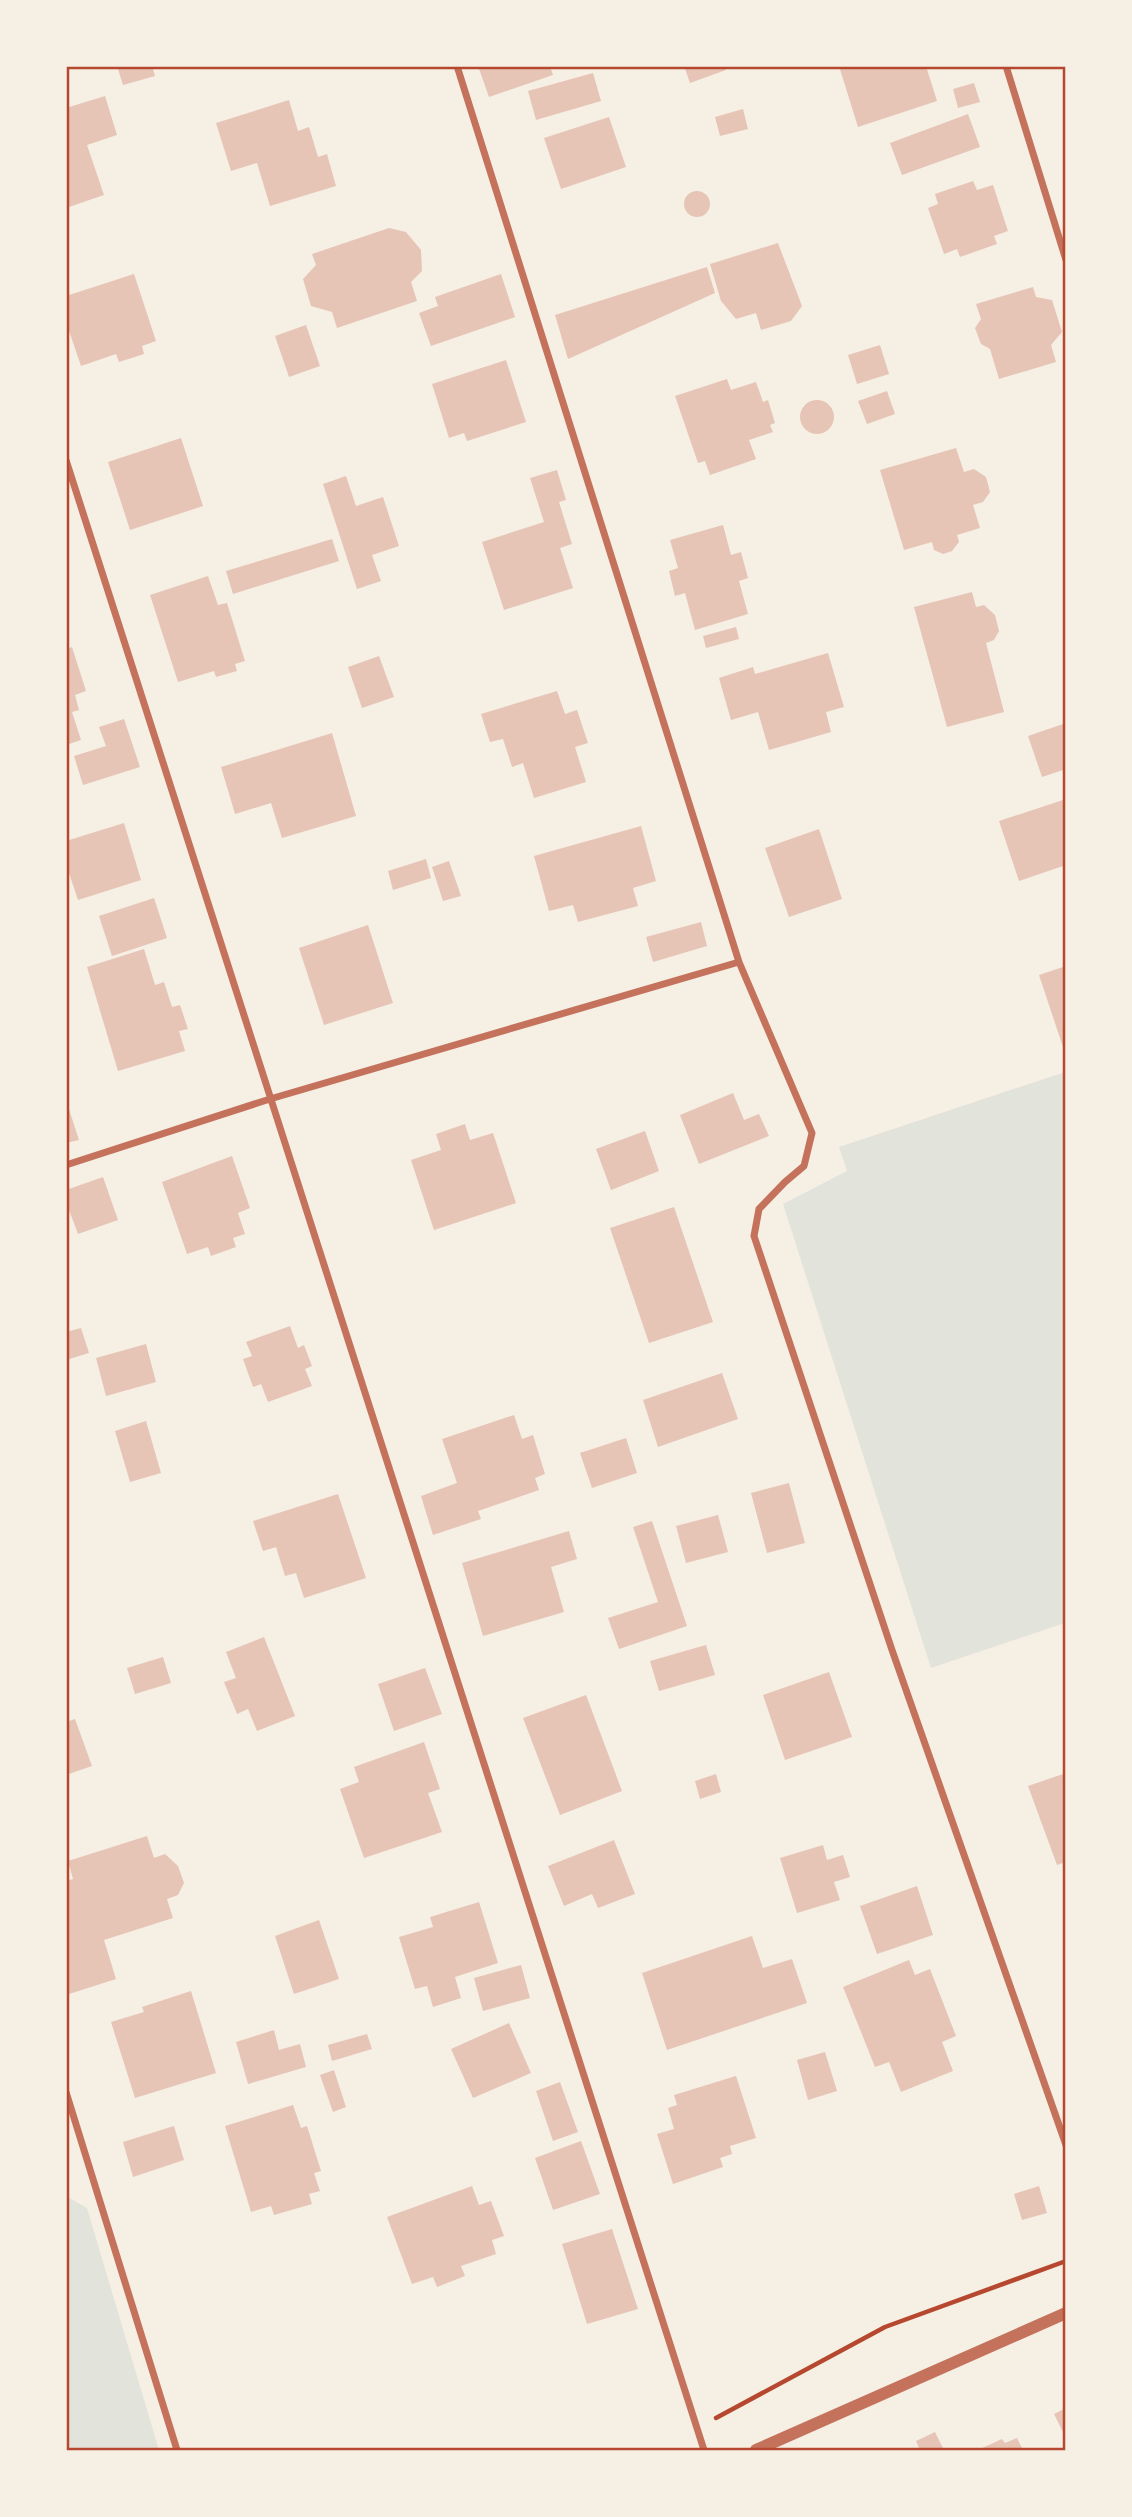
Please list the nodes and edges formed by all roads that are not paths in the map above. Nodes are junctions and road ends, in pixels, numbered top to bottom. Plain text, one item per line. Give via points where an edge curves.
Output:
1 (457, 66) edge
2 (1006, 66) edge
3 (1066, 260) edge
4 (66, 460) edge
5 (739, 962) junction
6 (270, 1099) junction
7 (66, 1165) edge
8 (66, 2092) edge
9 (1066, 2145) edge
10 (1066, 2313) edge
11 (177, 2451) edge
12 (704, 2451) edge
13 (756, 2451) edge

1 - 5 street
2 - 3 street
4 - 6 street
5 - 6 street
5 - 9 street via 812,1132 804,1166 759,1209 754,1236 892,1650
6 - 7 street
6 - 12 street
8 - 11 street
10 - 13 street

